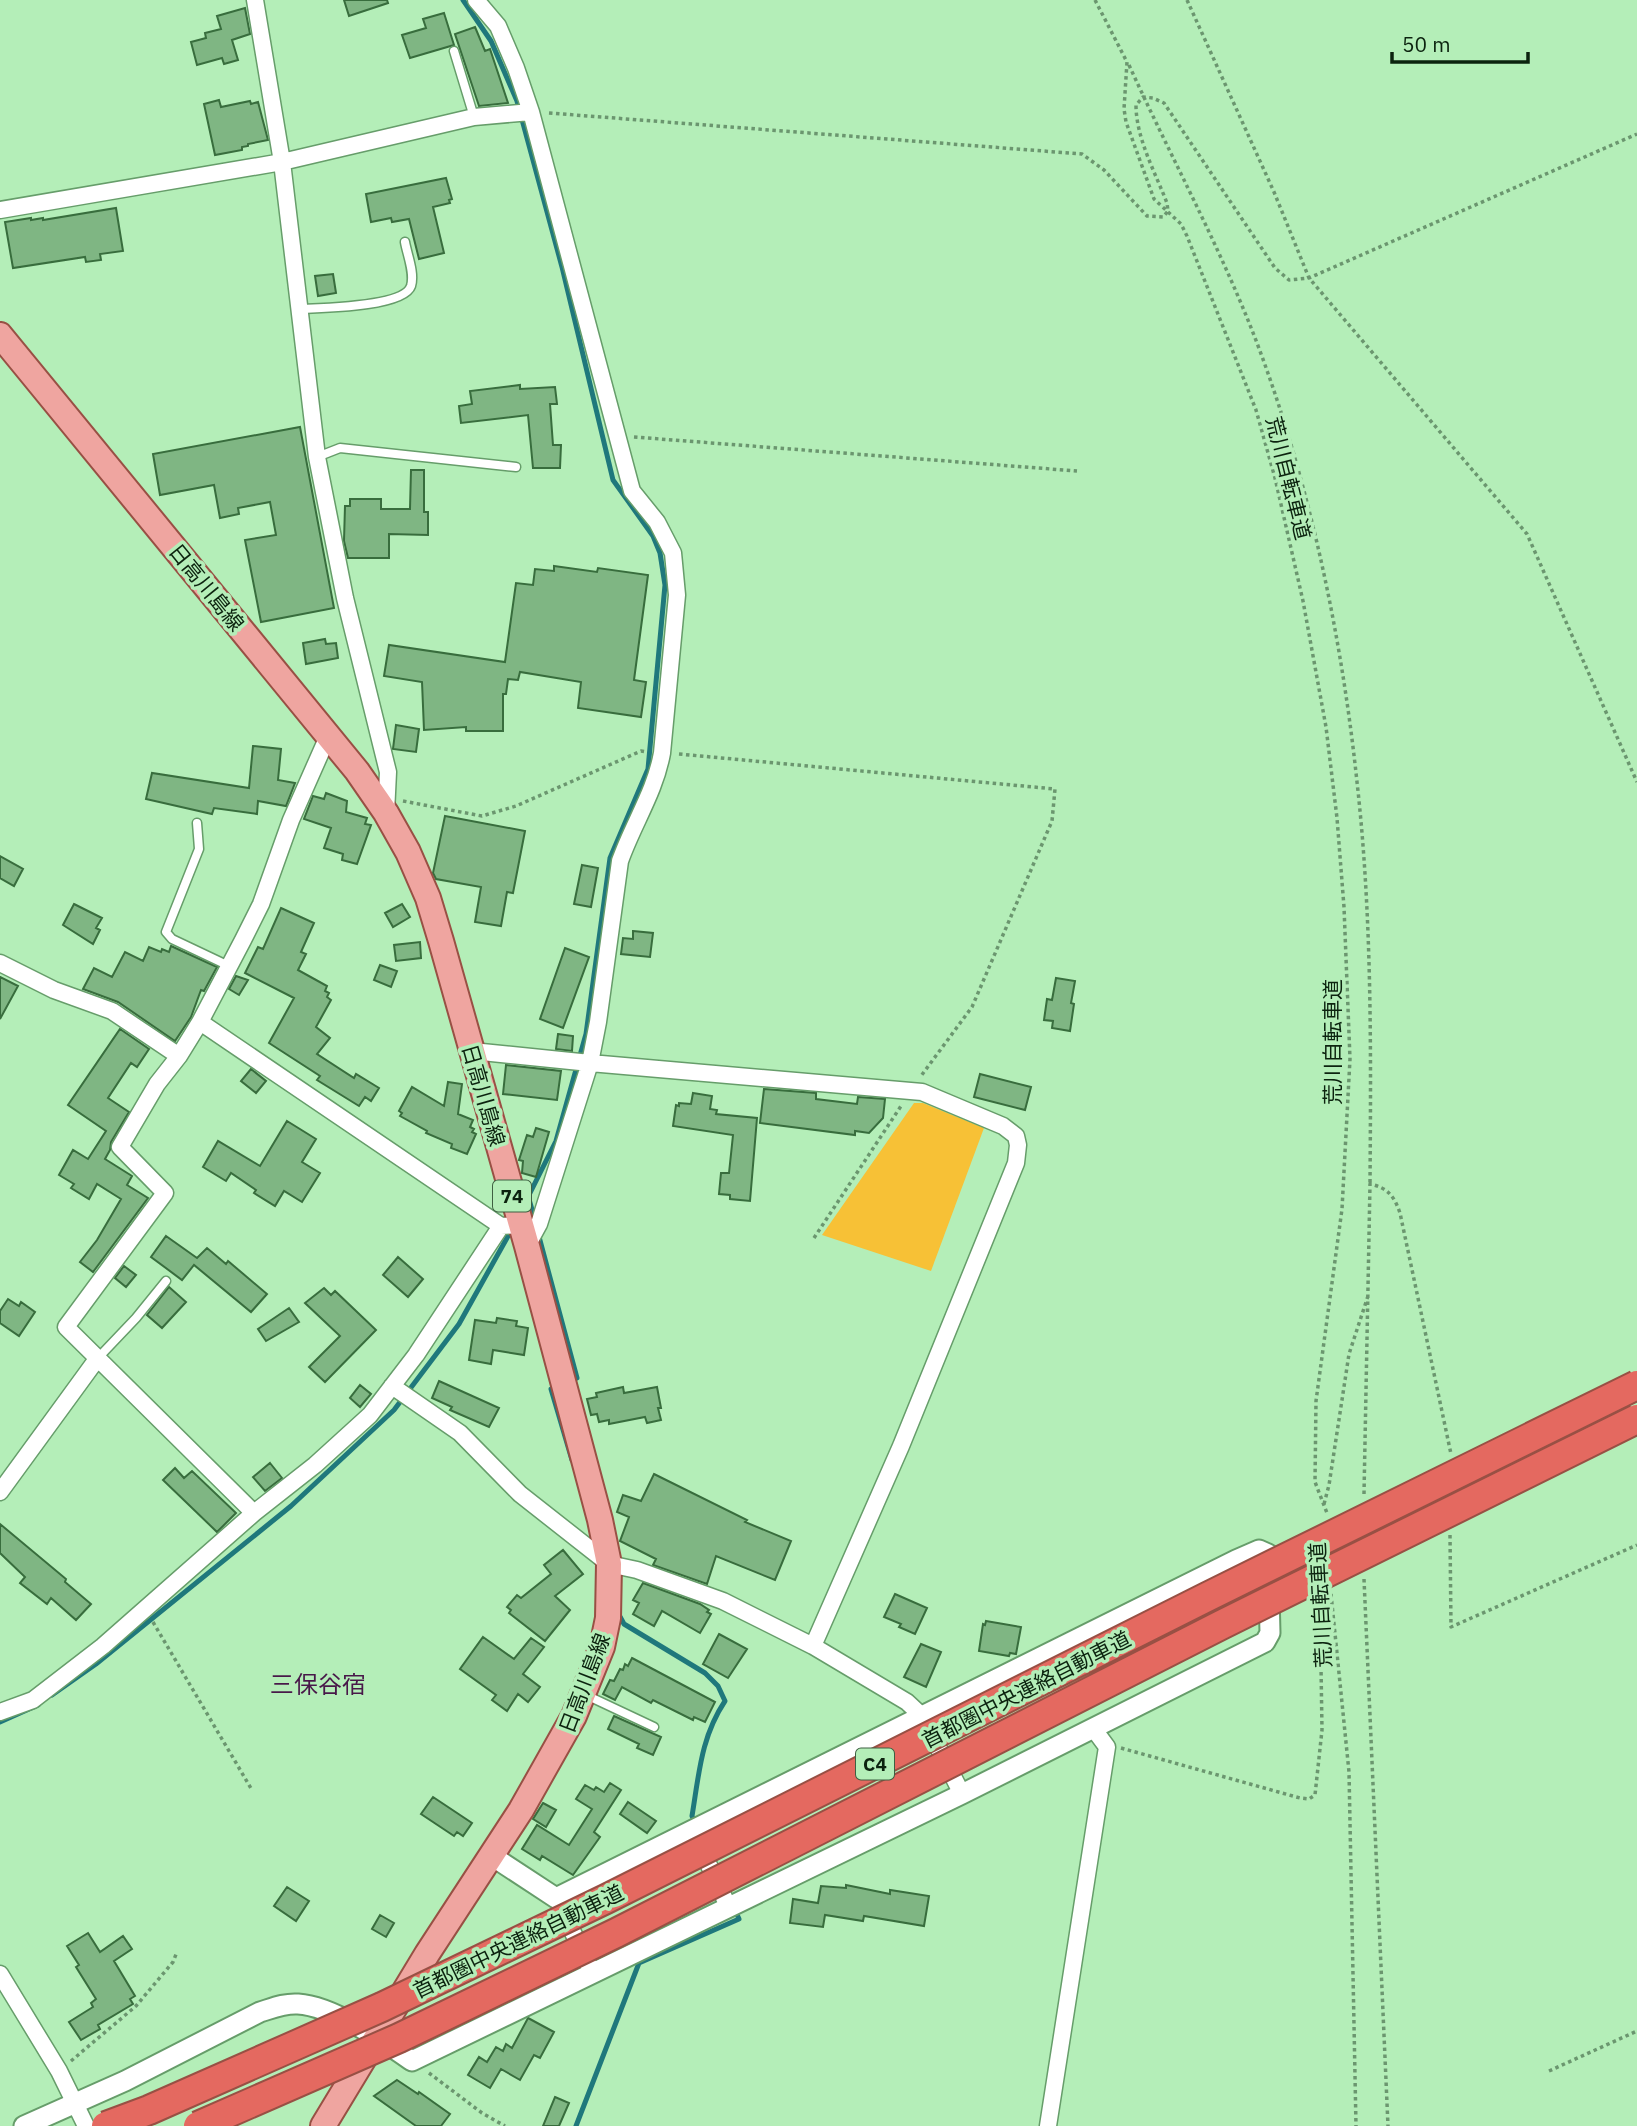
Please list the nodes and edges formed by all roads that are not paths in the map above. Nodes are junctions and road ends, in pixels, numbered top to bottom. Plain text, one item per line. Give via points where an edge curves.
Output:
1 (255, 0) edge
2 (475, 0) edge
3 (454, 51) dead end
4 (531, 112) junction
5 (474, 117) junction
6 (282, 162) junction
7 (0, 210) edge
8 (405, 242) dead end
9 (300, 309) junction
10 (0, 335) edge
11 (317, 457) junction
12 (516, 467) dead end
13 (328, 734) junction
14 (387, 805) junction
15 (197, 823) dead end
16 (0, 963) edge
17 (229, 966) junction
18 (200, 1022) junction
19 (472, 1051) junction
20 (179, 1056) junction
21 (590, 1063) junction
22 (516, 1232) junction
23 (166, 1281) dead end
24 (97, 1359) junction
25 (1637, 1385) edge
26 (392, 1386) junction
27 (1637, 1419) edge
28 (0, 1492) edge
29 (254, 1513) junction
30 (609, 1564) junction
31 (813, 1646) junction
32 (584, 1694) junction
33 (0, 1712) edge
34 (922, 1716) junction
35 (654, 1727) dead end
36 (1093, 1728) junction
37 (962, 1794) junction
38 (692, 1830) junction
39 (492, 1856) junction
40 (556, 1898) junction
41 (728, 1906) junction
42 (592, 1972) junction
43 (0, 1974) edge
44 (376, 2037) junction
45 (76, 2102) junction
46 (24, 2126) edge
47 (86, 2126) edge
48 (106, 2126) edge
49 (198, 2126) edge
50 (323, 2126) edge
51 (1048, 2126) edge

1 - 6 street
2 - 4 street via 498,26
3 - 5 lane
4 - 5 street
4 - 21 street via 632,491 667,539 676,570 662,752 657,777 620,861
5 - 6 street
6 - 7 street
6 - 9 street
8 - 9 lane via 411,287 403,297
9 - 11 street
10 - 13 main road, 日高川島線 / 74
11 - 12 lane via 340,448
11 - 14 street via 345,598 388,772
13 - 14 main road, 日高川島線 / 74
13 - 17 street via 261,904
14 - 19 main road, 日高川島線 / 74 via 428,898
15 - 17 lane via 199,849 166,932
16 - 20 street via 54,990 112,1011
17 - 18 street
18 - 20 street
18 - 22 street
19 - 21 street
19 - 22 main road, 日高川島線 / 74
20 - 24 street via 120,1147 165,1193 66,1327
21 - 22 street via 540,1224
21 - 31 street via 922,1092 1003,1126 1016,1136 1016,1163 901,1446
22 - 26 street
22 - 30 main road, 日高川島線 / 74
23 - 24 lane
24 - 28 street
24 - 29 street
25 - 48 highway, 首都圏中央連絡自動車道 / C4, bridge via 606,1899 382,2007
26 - 29 street via 370,1415
26 - 30 street via 460,1433 520,1494
27 - 49 highway, 首都圏中央連絡自動車道 / C4, bridge via 604,1938 400,2038
29 - 33 street via 103,1646 33,1700
30 - 31 street via 723,1601
30 - 32 main road, 日高川島線 / 74 via 608,1618
31 - 34 street via 907,1702
32 - 35 lane
32 - 39 main road, 日高川島線 / 74
34 - 36 street via 1236,1560 1259,1550 1268,1553 1270,1633 1265,1642
34 - 37 street
34 - 38 street
36 - 37 street
36 - 51 street via 1107,1747
37 - 41 street
38 - 40 street
38 - 41 street
39 - 40 street
39 - 44 main road, 日高川島線 / 74
40 - 42 street
41 - 42 street
42 - 44 street via 412,2061
43 - 45 street
44 - 45 street via 313,2007 280,2005
44 - 50 main road, 日高川島線 / 74
45 - 46 street
45 - 47 street

